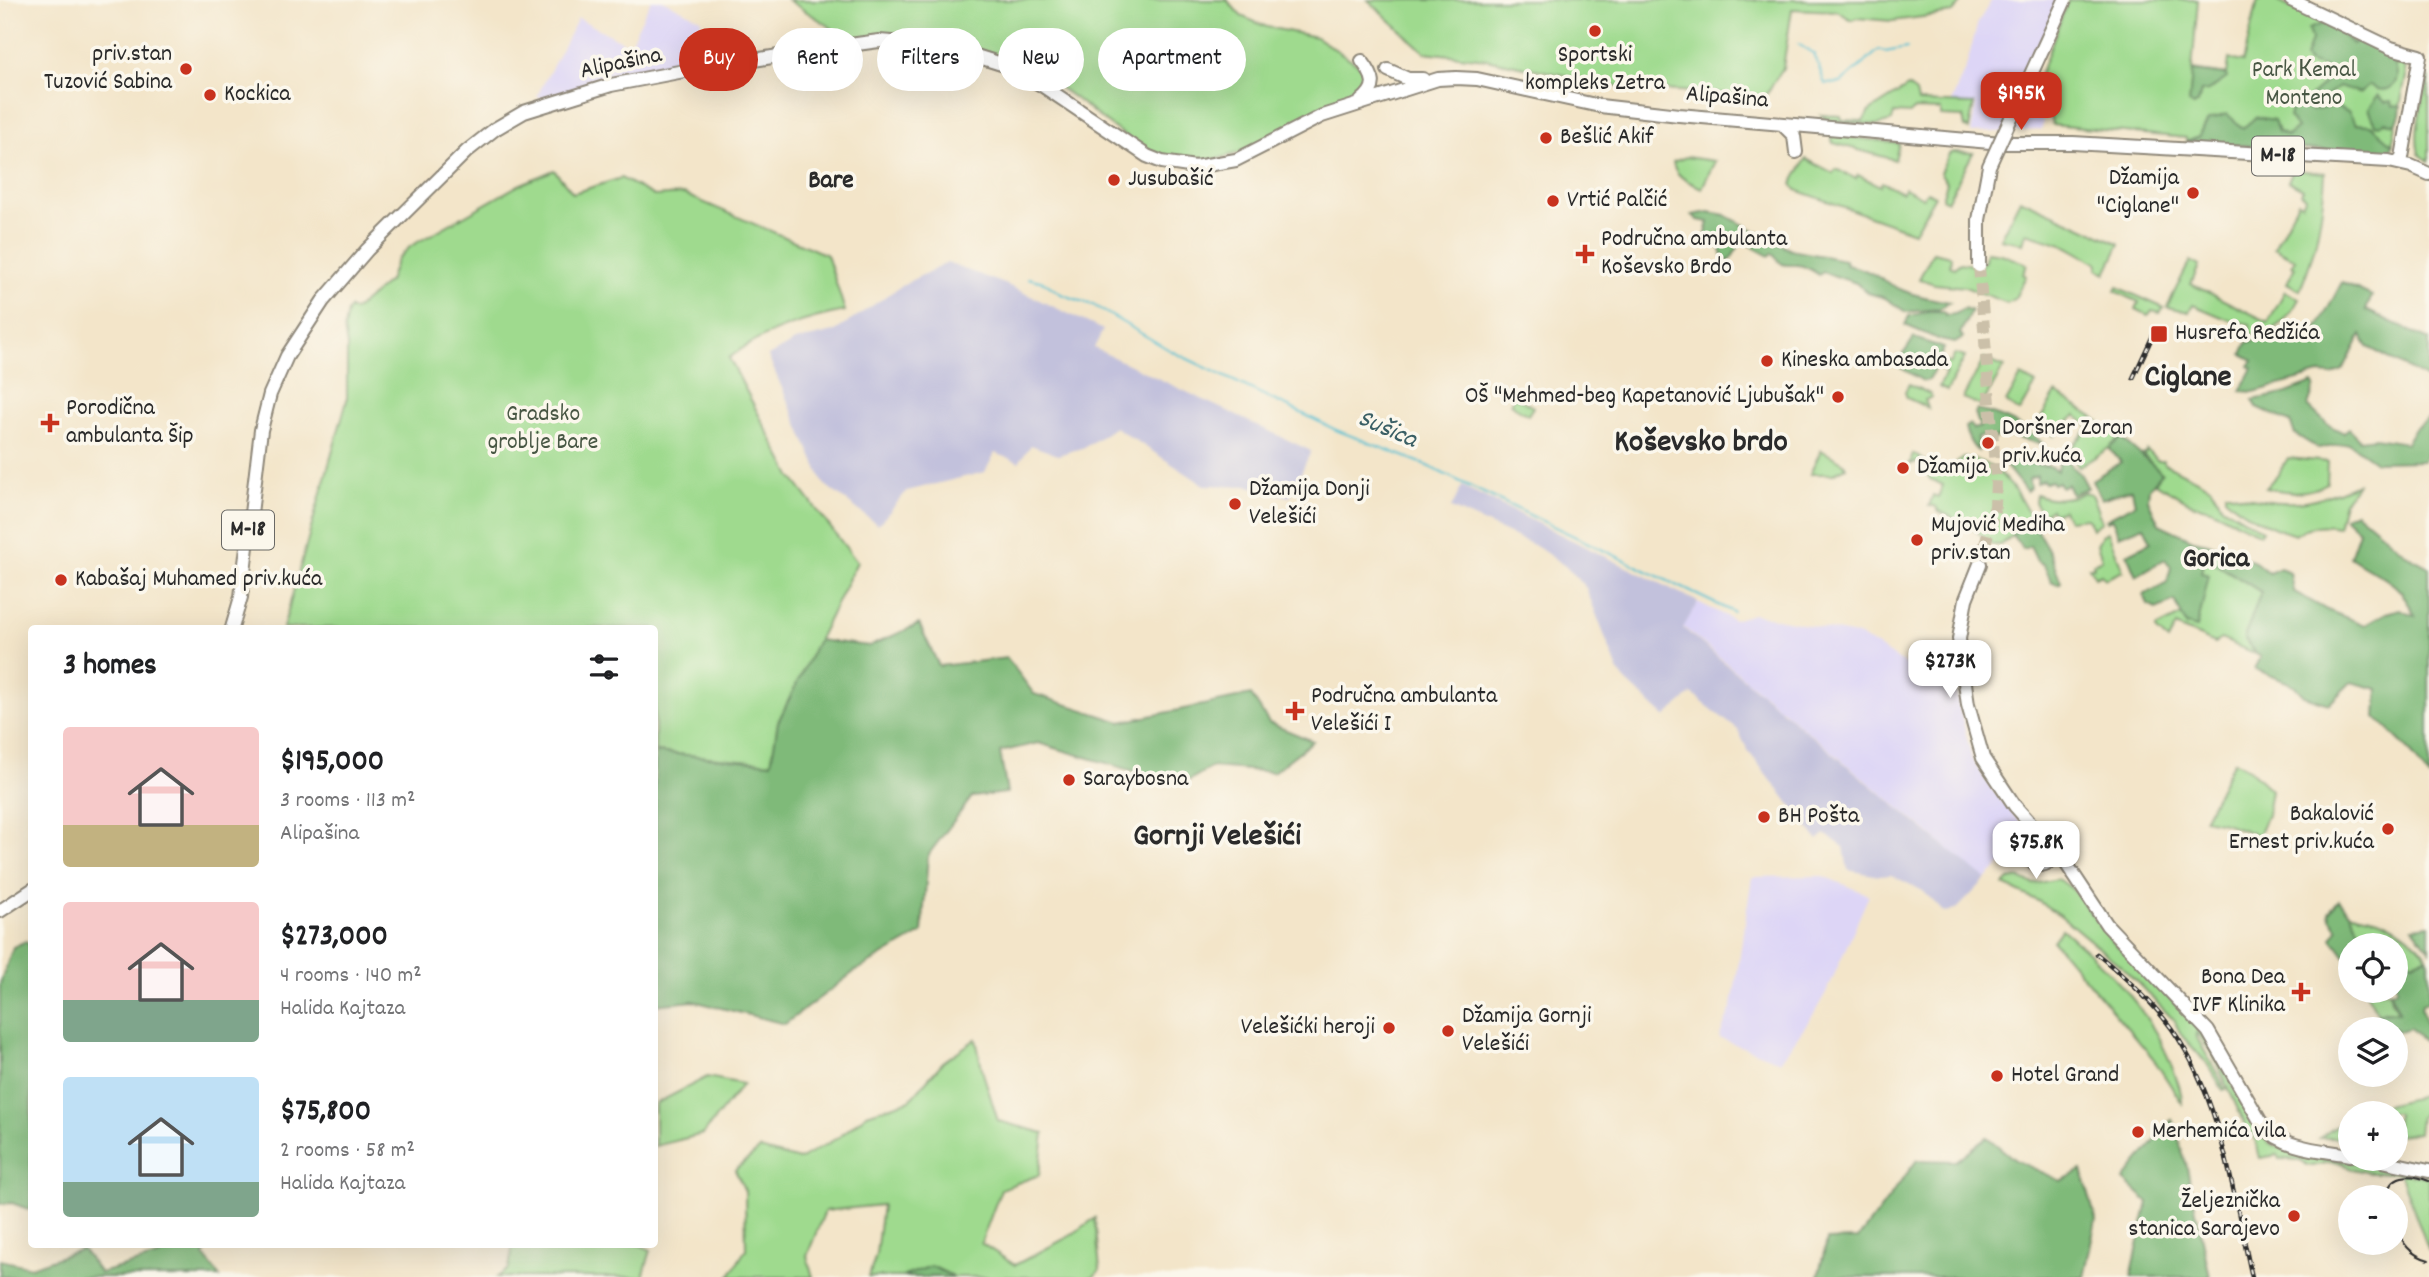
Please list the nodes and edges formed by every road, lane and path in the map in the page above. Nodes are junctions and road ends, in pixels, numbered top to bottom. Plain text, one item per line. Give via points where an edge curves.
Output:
1 (2065, 0) edge
2 (2291, 0) edge
3 (1362, 61) dead end
4 (1388, 70) dead end
5 (1438, 79) junction
6 (1359, 103) junction
7 (1782, 124) junction
8 (1796, 152) dead end
9 (2400, 163) junction
10 (2429, 173) edge
11 (1979, 266) tunnel mouth
12 (1980, 564) tunnel mouth
13 (233, 625) edge
14 (2027, 820) junction
15 (2030, 840) junction
16 (2049, 840) junction
17 (2049, 862) junction
18 (2072, 874) junction
19 (28, 893) edge
20 (0, 911) edge
21 (2338, 1153) edge
22 (2408, 1167) edge
23 (2429, 1171) edge

1 - 11 main road, bridge via 1989,166 1979,220
2 - 9 main road via 2391,48 2420,56
3 - 6 main road via 1374,84
4 - 5 main road via 1408,79
5 - 6 main road, Alipašina / M-18
5 - 7 main road, Alipašina / M-18 via 1477,79 1600,106
6 - 13 main road, Alipašina / M-18 via 1322,116 1236,160 1178,165 1128,145 1011,67 938,46 879,41 611,85 524,112 467,151 367,250 323,301 287,356 261,430 241,597
7 - 8 main road via 1794,136
7 - 9 main road, Alipašina / M-18 via 2001,143 2073,143
9 - 10 main road, Alipašina / M-18
12 - 14 main road via 1966,599 1959,639 1968,705 1983,758
14 - 15 main road
14 - 16 main road
15 - 16 main road via 2038,836
15 - 17 main road via 2029,860
16 - 17 main road via 2055,852
16 - 18 main road
17 - 18 main road
18 - 21 main road via 2107,925 2208,1031 2270,1133 2285,1142
19 - 20 main road
22 - 23 main road

